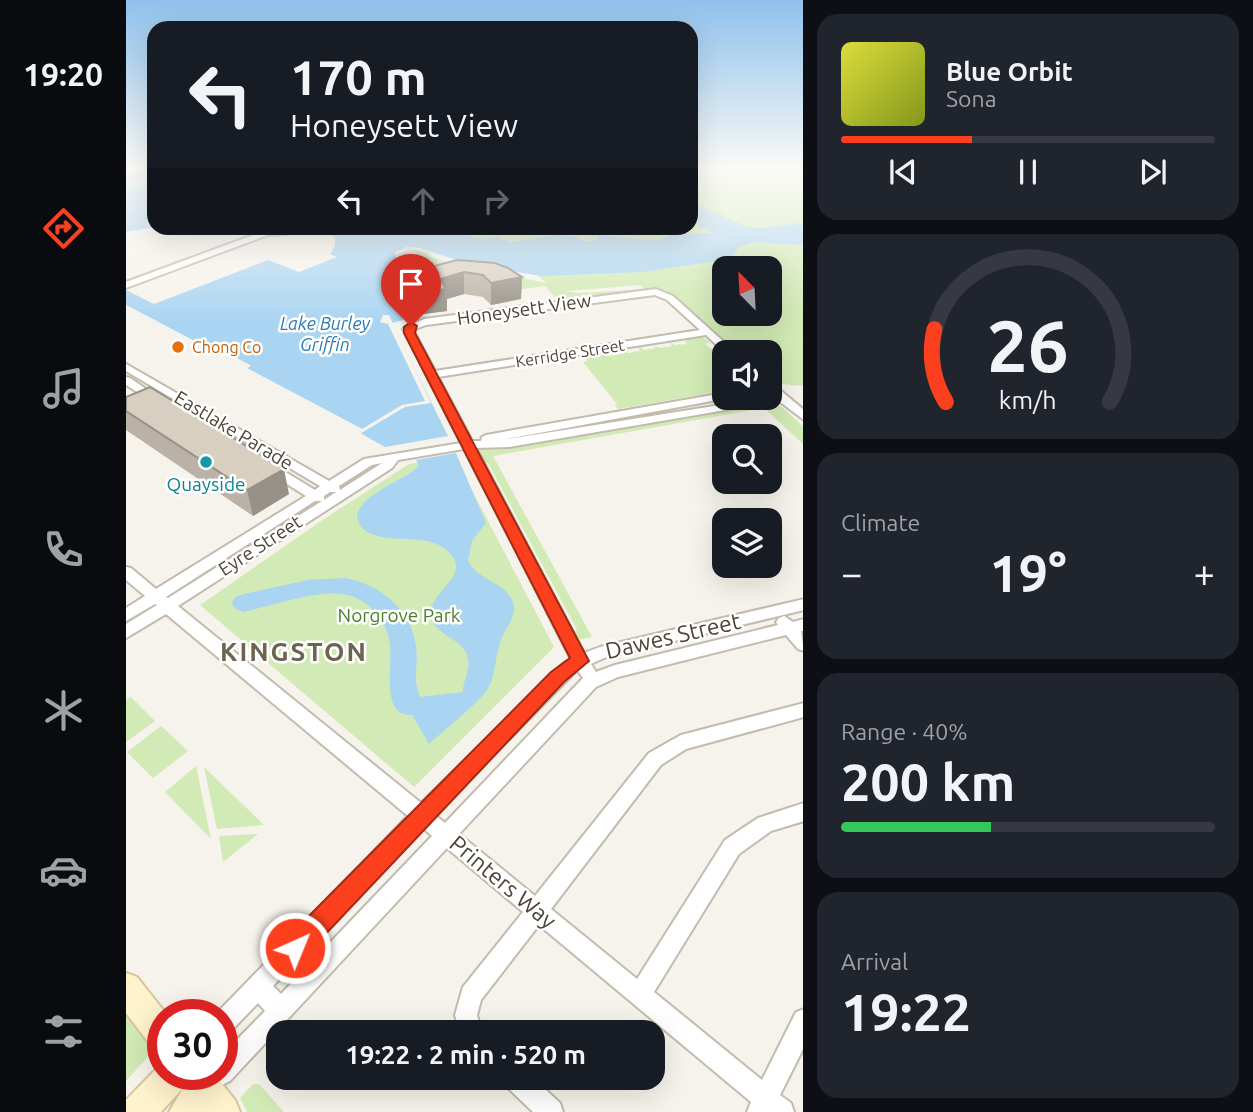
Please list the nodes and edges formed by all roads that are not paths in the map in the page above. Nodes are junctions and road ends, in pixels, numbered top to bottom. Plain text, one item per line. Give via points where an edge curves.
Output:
1 (256, 235) edge
2 (126, 285) edge
3 (708, 332) junction
4 (717, 340) edge
5 (126, 367) edge
6 (432, 375) junction
7 (126, 380) edge
8 (161, 395) junction
9 (712, 398) edge
10 (782, 398) edge
11 (712, 402) edge
12 (140, 404) edge
13 (803, 417) edge
14 (224, 440) edge
15 (468, 445) junction
16 (257, 460) edge
17 (335, 490) junction
18 (320, 499) junction
19 (126, 572) edge
20 (162, 601) junction
21 (803, 604) edge
22 (776, 611) junction
23 (126, 615) edge
24 (796, 626) edge
25 (126, 632) edge
26 (803, 645) edge
27 (580, 661) junction
28 (593, 680) junction
29 (803, 710) edge
30 (803, 812) edge
31 (422, 815) junction
32 (446, 835) junction
33 (537, 910) junction
34 (258, 986) junction
35 (126, 988) edge
36 (639, 996) junction
37 (238, 1007) edge
38 (281, 1011) junction
39 (147, 1015) edge
40 (467, 1020) edge
41 (803, 1020) edge
42 (238, 1058) edge
43 (159, 1090) edge
44 (528, 1090) edge
45 (769, 1107) edge
46 (138, 1112) edge
47 (551, 1112) edge

1 - 2 street
3 - 4 street
3 - 6 street, Kerridge Street
3 - 6 street, Honeysett View via 661,293 415,324 408,330
5 - 8 street, Eastlake Parade
6 - 15 street, Honeysett View
7 - 8 street, Eastlake Parade
8 - 12 street
8 - 14 street, Eastlake Parade
8 - 17 street, Eastlake Parade
9 - 15 street, Eyre Street via 516,431
10 - 13 street
11 - 15 street, Eyre Street via 509,443
15 - 17 street, Eyre Street via 394,458
15 - 27 street, Honeysett View
16 - 18 street, Eastlake Parade
17 - 18 street, Eyre Street
18 - 20 street, Eyre Street
19 - 20 street, Printers Way
20 - 23 street, Eyre Street
20 - 25 street, Eyre Street
20 - 31 street, Printers Way
21 - 22 street, Dawes Street
22 - 24 street
22 - 27 street, Dawes Street
24 - 26 street
24 - 28 street, Dawes Street
27 - 28 street, Honeysett View
27 - 31 street, Dawes Street via 558,677
28 - 32 street, Dawes Street
29 - 33 street via 666,751 648,767
30 - 36 street via 765,824 732,847
31 - 32 street, Printers Way
31 - 34 street, Dawes Street
32 - 33 street, Printers Way
32 - 38 street, Dawes Street
33 - 36 street, Printers Way
33 - 40 street via 470,997
34 - 37 street, Dawes Street
34 - 38 street
35 - 39 main road
36 - 45 street, Printers Way
38 - 42 street, Dawes Street
41 - 45 street
43 - 46 main road
44 - 47 street

